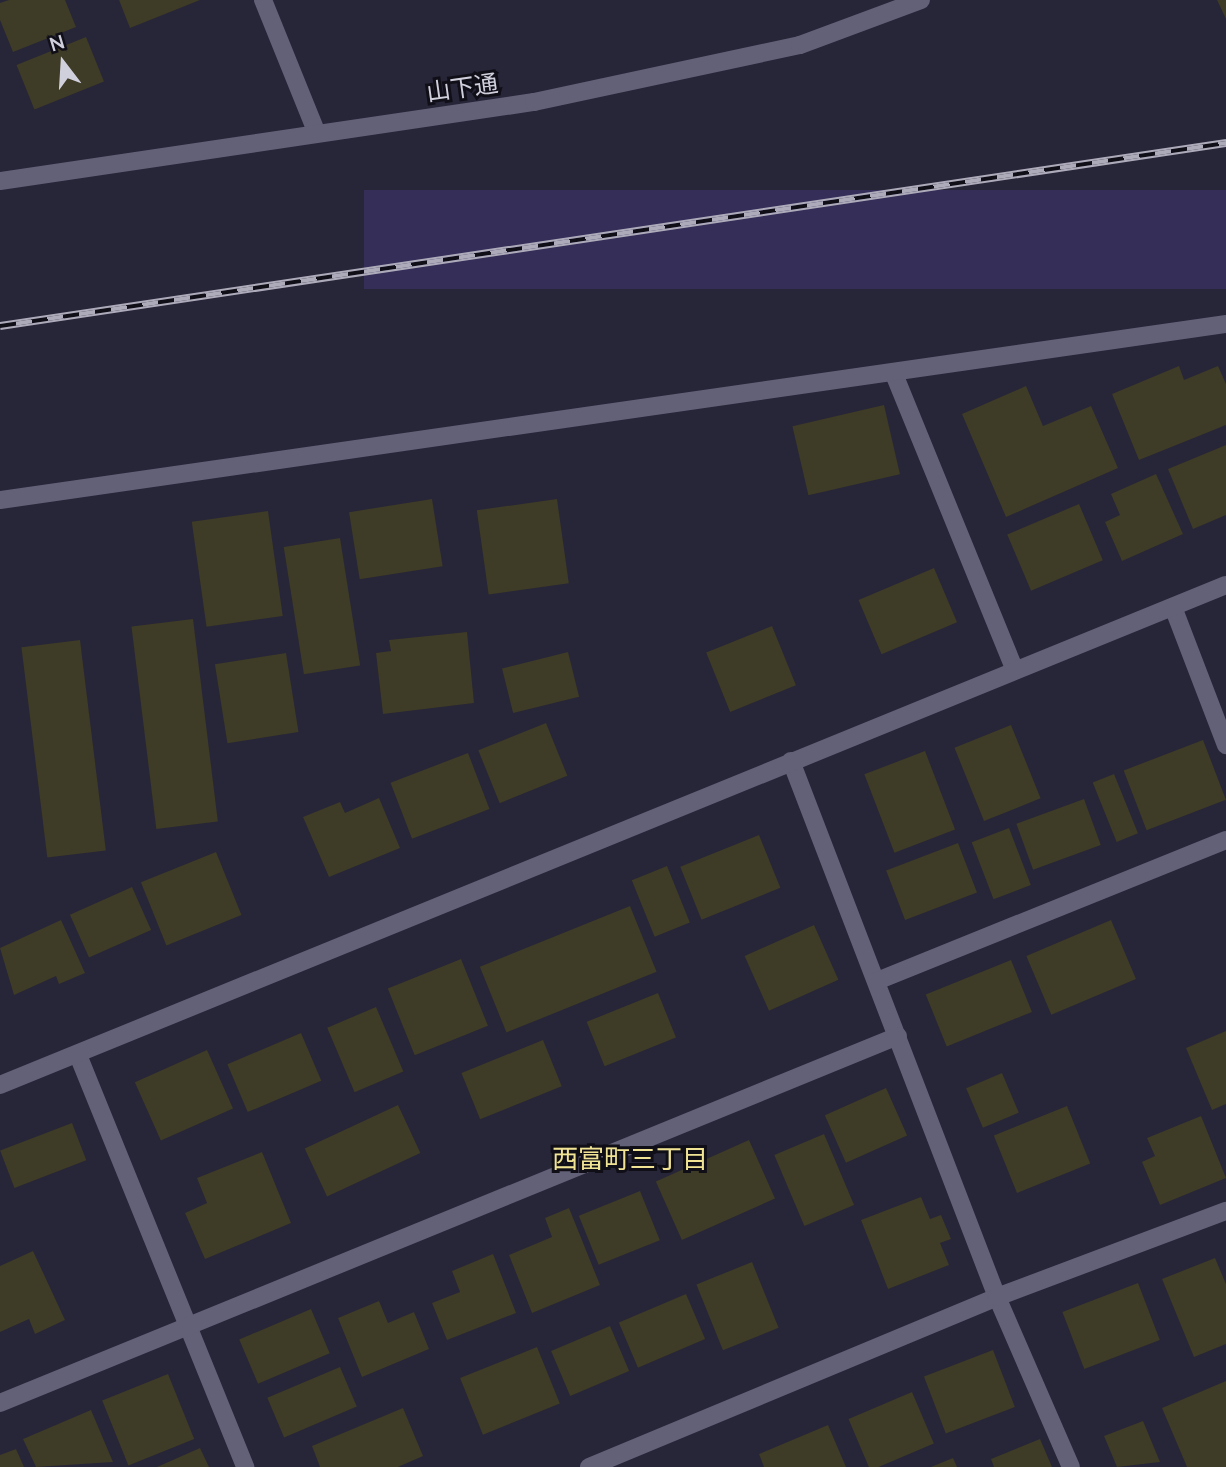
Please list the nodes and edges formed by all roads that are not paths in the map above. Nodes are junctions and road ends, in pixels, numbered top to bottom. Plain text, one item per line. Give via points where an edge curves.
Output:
1 (262, 0) edge
2 (921, 0) edge
3 (316, 131) junction
4 (0, 181) edge
5 (1226, 324) edge
6 (894, 374) junction
7 (0, 500) edge
8 (1226, 585) edge
9 (1173, 607) junction
10 (1015, 670) junction
11 (1226, 745) edge
12 (791, 761) junction
13 (1226, 840) edge
14 (877, 981) junction
15 (898, 1036) junction
16 (78, 1055) junction
17 (0, 1085) edge
18 (1226, 1211) edge
19 (998, 1297) junction
20 (187, 1328) junction
21 (0, 1403) edge
22 (245, 1467) edge
23 (589, 1467) edge
24 (1071, 1467) edge

1 - 3 street
2 - 3 street, 山下通 via 800,45 534,102
3 - 4 street, 山下通
5 - 6 street
6 - 7 street
6 - 10 street
8 - 9 street
9 - 10 street
9 - 11 street
10 - 12 street
12 - 14 street
12 - 16 street
13 - 14 street
14 - 15 street
15 - 19 street
15 - 20 street
16 - 17 street
16 - 20 street
18 - 19 street
19 - 23 street
19 - 24 street
20 - 21 street
20 - 22 street

